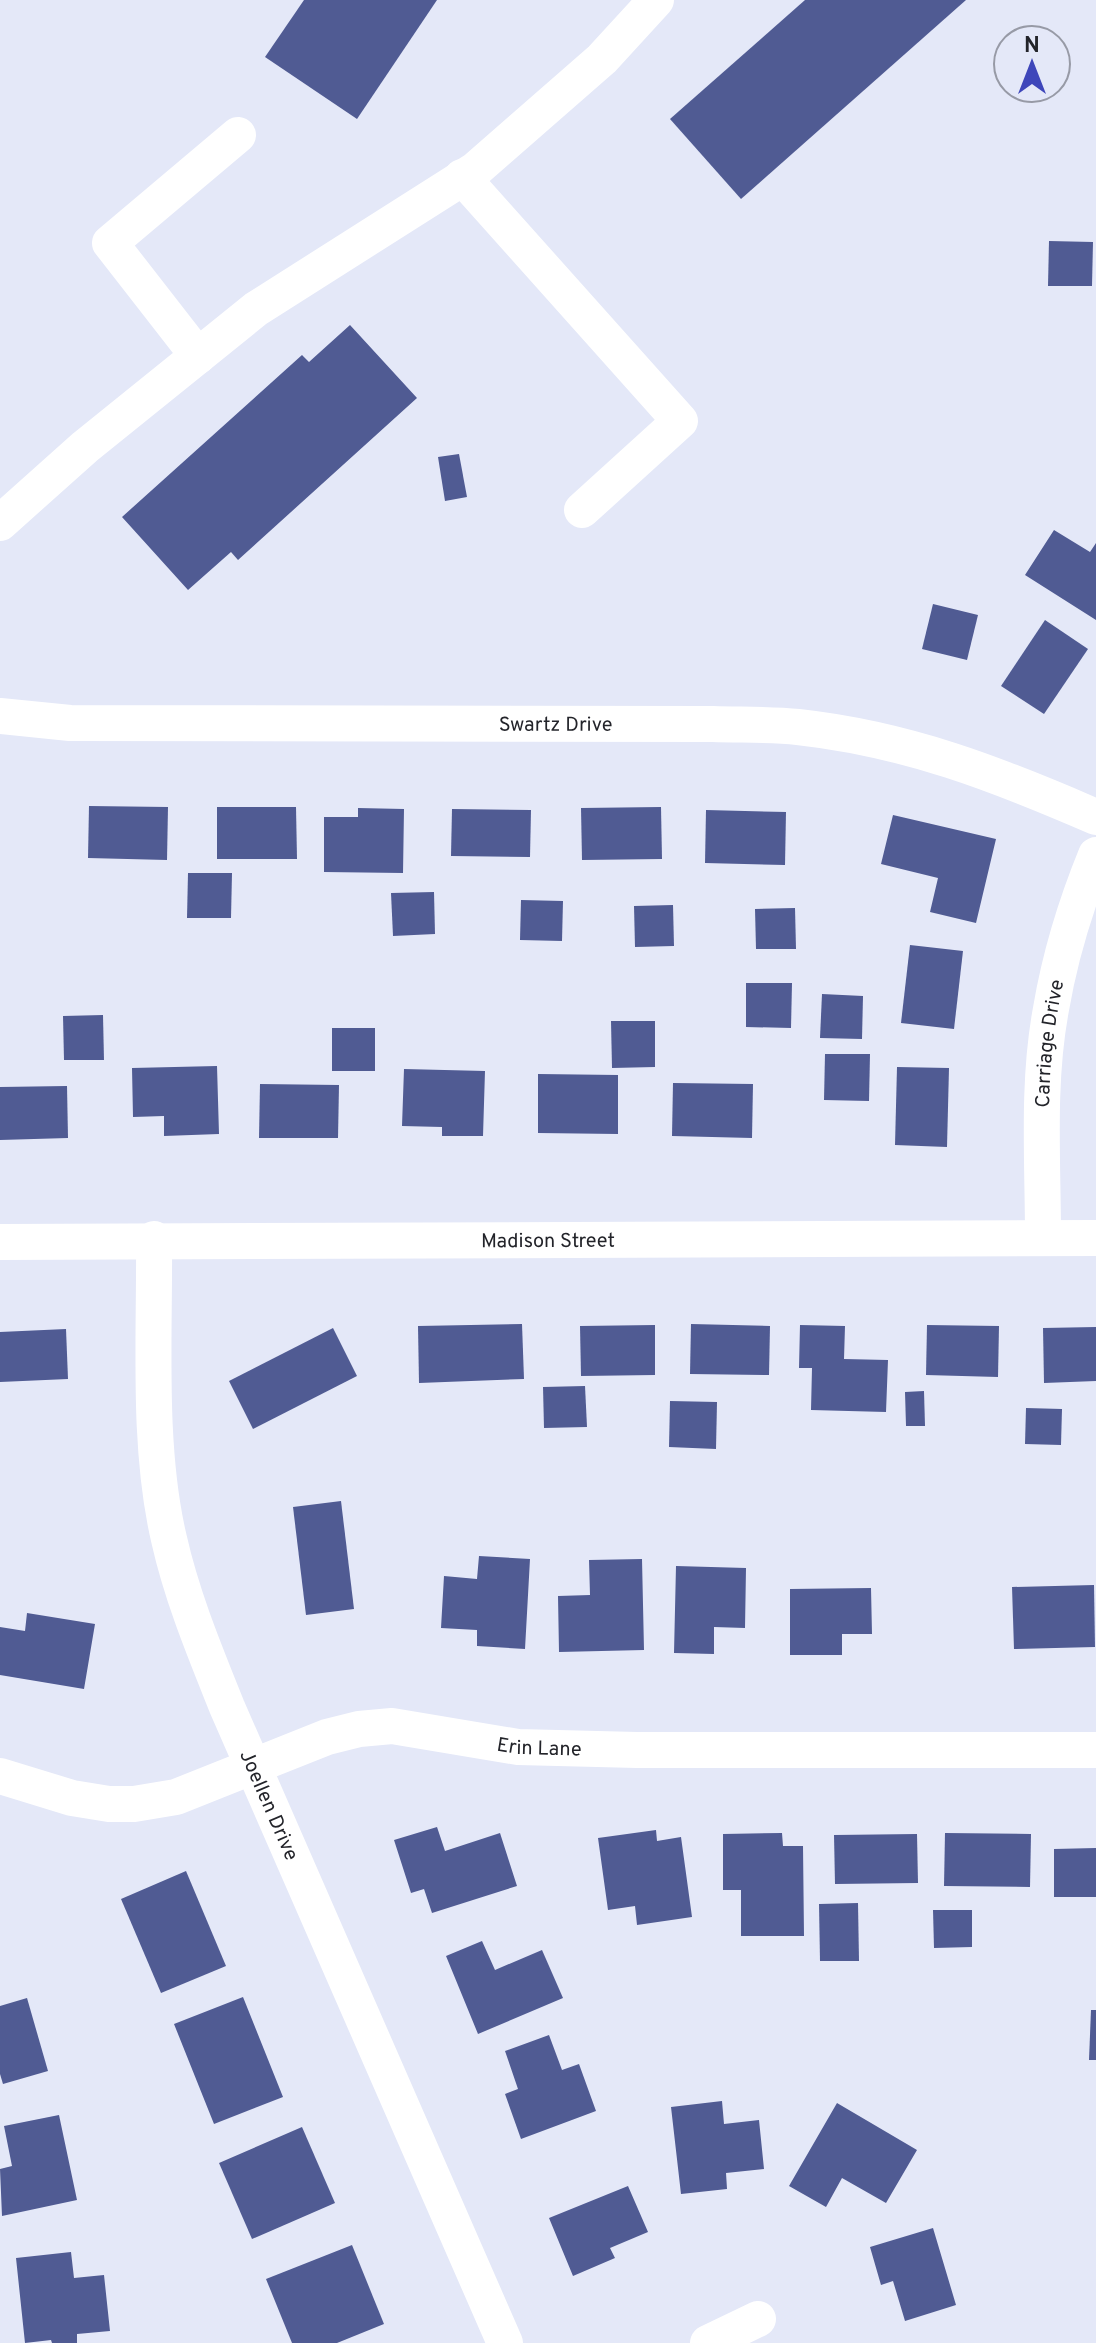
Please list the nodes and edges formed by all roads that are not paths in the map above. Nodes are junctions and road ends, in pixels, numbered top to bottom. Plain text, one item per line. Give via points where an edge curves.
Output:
1 (656, 0) edge
2 (238, 135) dead end
3 (462, 177) junction
4 (198, 356) junction
5 (582, 510) dead end
6 (0, 523) edge
7 (0, 716) edge
8 (1096, 817) edge
9 (1096, 855) edge
10 (1043, 1237) junction
11 (1096, 1238) edge
12 (154, 1239) junction
13 (0, 1242) edge
14 (1096, 1750) edge
15 (254, 1766) junction
16 (0, 1776) edge
17 (758, 2319) dead end
18 (505, 2343) edge
19 (708, 2343) edge

1 - 3 street via 602,59
2 - 4 street via 110,243
3 - 4 street via 256,309
3 - 5 street via 680,421
4 - 6 street
7 - 8 street, Swartz Drive via 70,723 797,726 942,755
9 - 10 street, Carriage Drive via 1068,934 1050,1011 1042,1107
10 - 11 street, Madison Street
10 - 12 street, Madison Street
12 - 13 street, Madison Street
12 - 15 street, Joellen Drive via 156,1429 169,1539 193,1623
14 - 15 street, Erin Lane via 518,1747 392,1726 327,1737
15 - 16 street, Erin Lane via 176,1797 134,1804 72,1798
15 - 18 street, Joellen Drive
17 - 19 street

